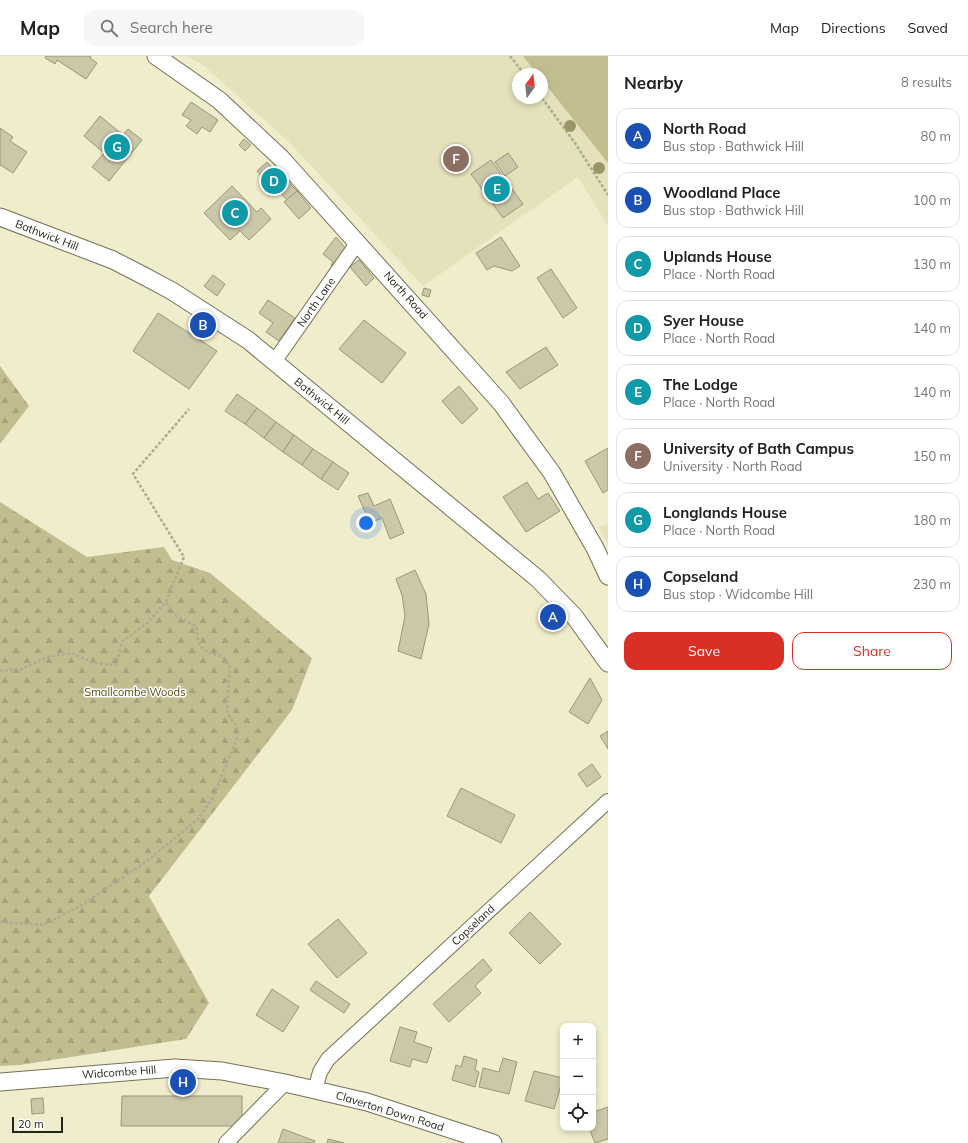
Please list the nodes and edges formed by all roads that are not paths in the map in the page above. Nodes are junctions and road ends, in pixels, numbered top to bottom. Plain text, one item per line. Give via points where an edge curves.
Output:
1 (156, 56) edge
2 (0, 217) edge
3 (358, 242) junction
4 (274, 362) junction
5 (608, 576) edge
6 (605, 652) edge
7 (608, 801) edge
8 (0, 1082) edge
9 (284, 1083) junction
10 (315, 1090) junction
11 (226, 1143) edge
12 (493, 1143) edge

1 - 3 street, North Road via 219,100 281,158
2 - 4 street, Bathwick Hill via 113,260 144,276 248,340
3 - 4 street, North Lane
3 - 5 street, North Road via 501,403 552,473
4 - 6 street, Bathwick Hill via 538,579
7 - 10 street, Copseland via 328,1058 320,1072
8 - 9 street, Widcombe Hill via 175,1068 222,1071
9 - 10 street, Claverton Down Road
9 - 11 street
10 - 12 street, Claverton Down Road via 367,1102

